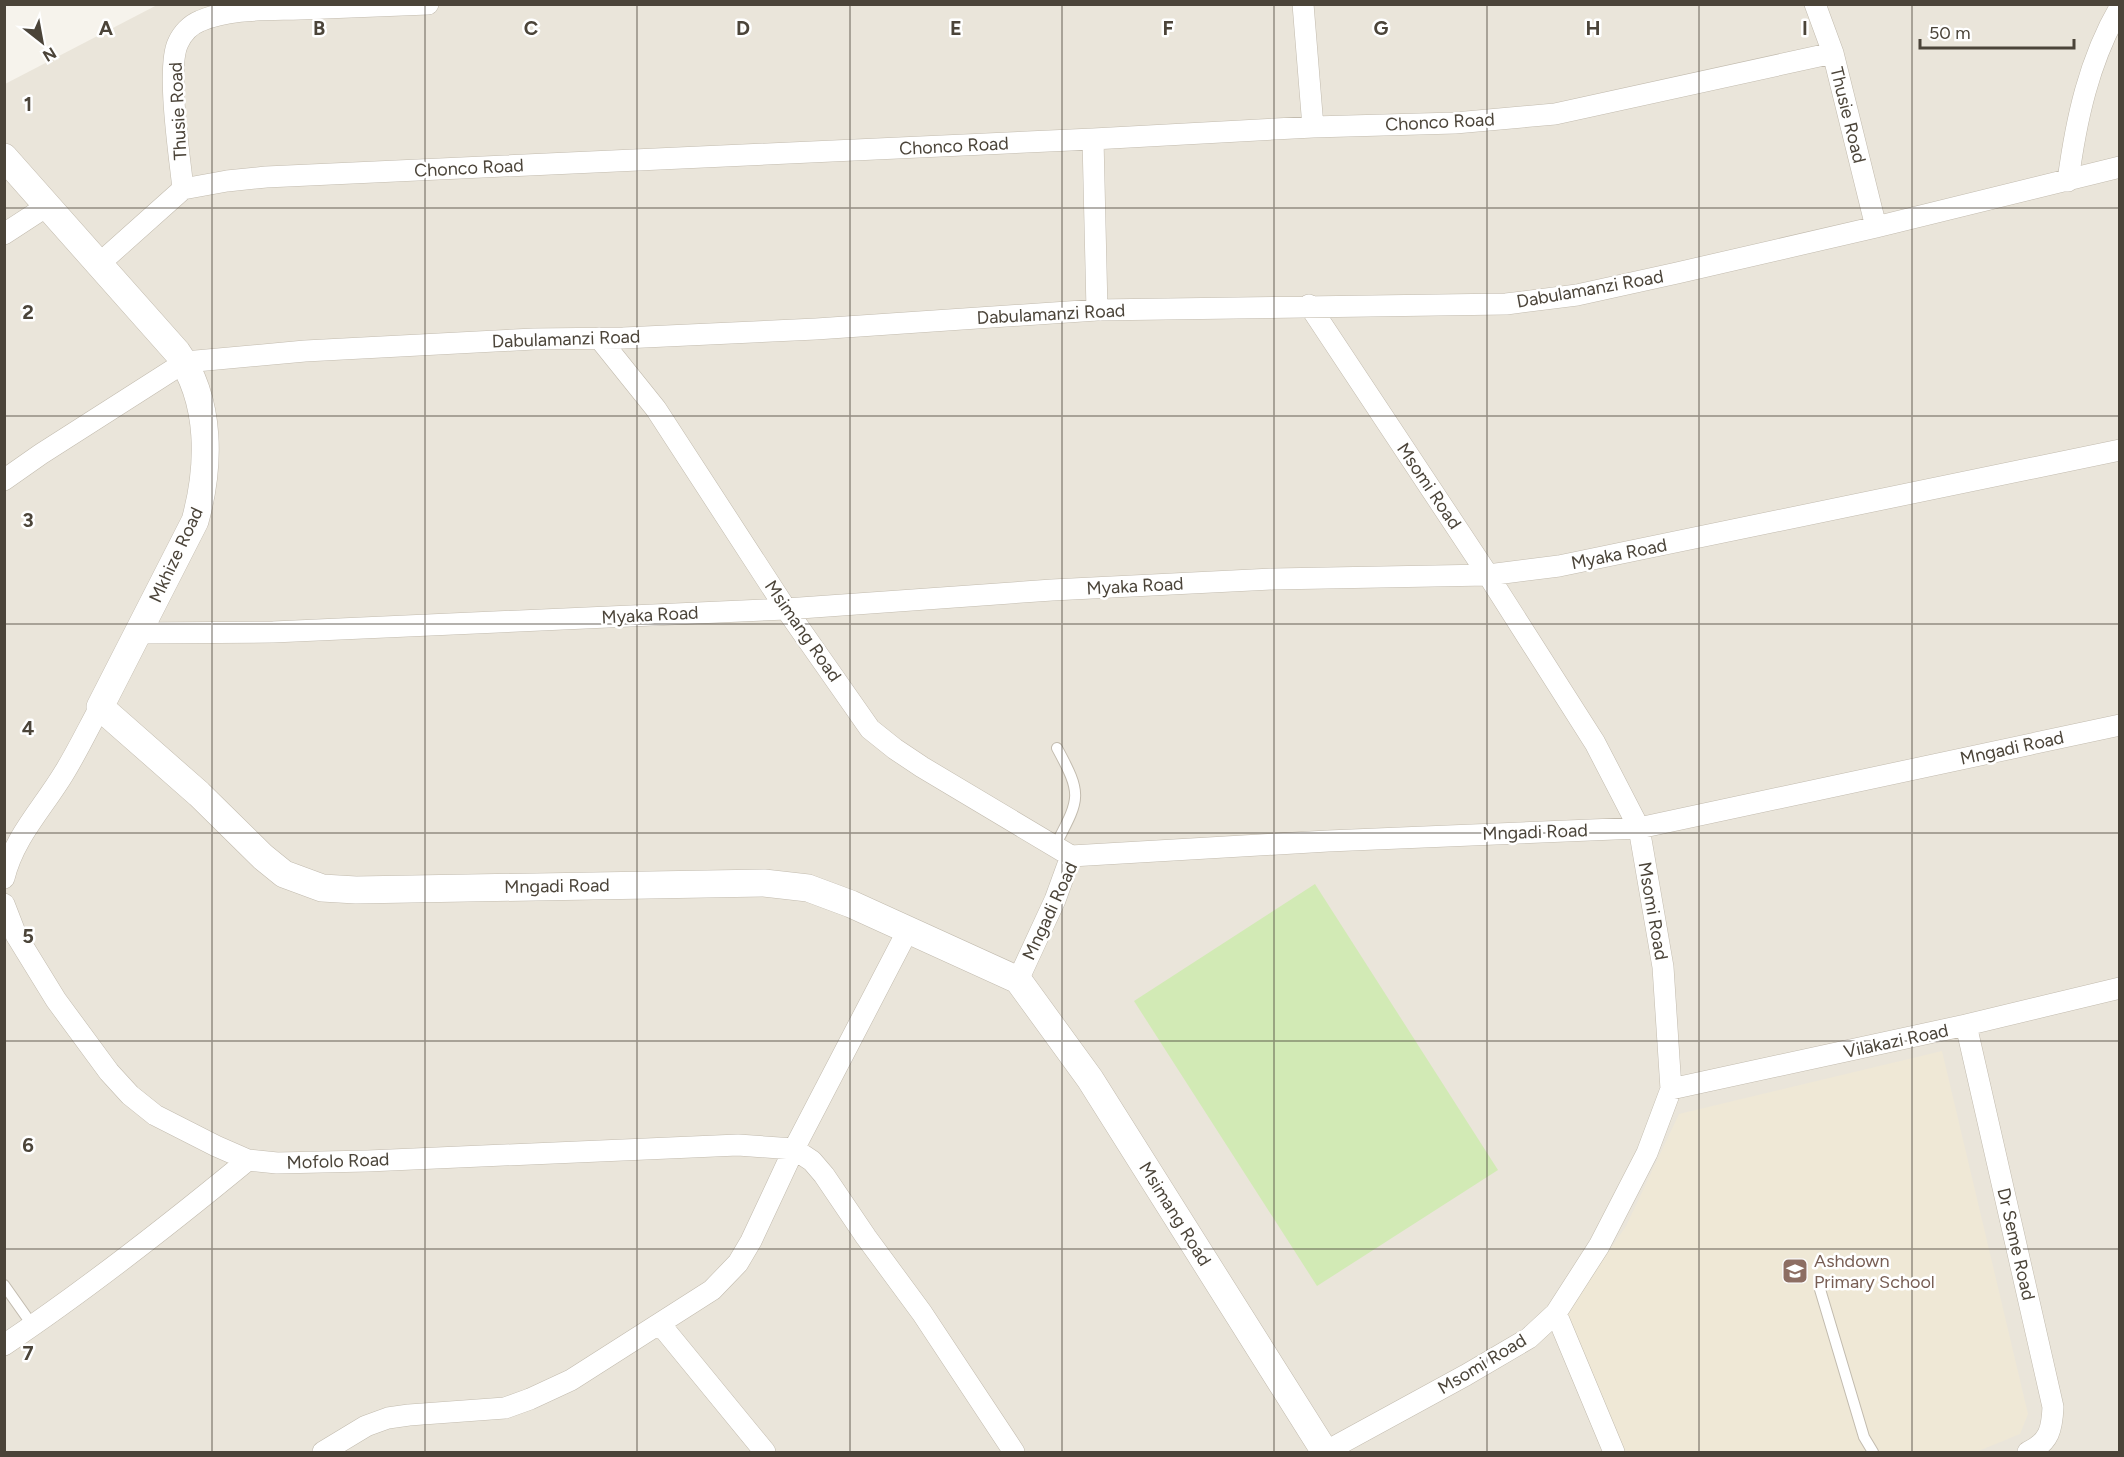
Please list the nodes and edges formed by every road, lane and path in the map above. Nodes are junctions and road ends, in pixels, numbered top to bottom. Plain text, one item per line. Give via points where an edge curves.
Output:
1 (428, 4) edge
2 (1303, 4) edge
3 (1815, 4) edge
4 (2120, 7) edge
5 (1833, 53) junction
6 (1313, 127) junction
7 (1093, 139) junction
8 (4, 156) edge
9 (2120, 167) edge
10 (2068, 180) junction
11 (183, 189) junction
12 (47, 206) junction
13 (1875, 227) junction
14 (4, 234) edge
15 (99, 264) junction
16 (1309, 305) junction
17 (1097, 310) junction
18 (600, 338) junction
19 (185, 362) junction
20 (2120, 450) edge
21 (4, 480) edge
22 (1488, 575) junction
23 (786, 609) junction
24 (139, 633) junction
25 (100, 707) junction
26 (2120, 725) edge
27 (1057, 748) dead end
28 (1639, 828) junction
29 (1063, 851) junction
30 (4, 878) edge
31 (4, 904) edge
32 (908, 930) junction
33 (1018, 980) junction
34 (2120, 987) edge
35 (1966, 1025) junction
36 (1671, 1089) junction
37 (794, 1149) junction
38 (248, 1160) junction
39 (4, 1285) edge
40 (1819, 1286) dead end
41 (1556, 1313) junction
42 (660, 1324) junction
43 (33, 1326) junction
44 (4, 1345) edge
45 (323, 1452) edge
46 (765, 1452) edge
47 (1014, 1452) edge
48 (1325, 1452) edge
49 (1614, 1452) edge
50 (1873, 1452) edge
51 (2028, 1452) edge

1 - 11 street, Thusie Road via 265,10 197,21 177,45 173,63
2 - 6 street
3 - 5 street, Thusie Road
4 - 10 street via 2088,79
5 - 6 street, Chonco Road via 1556,114 1455,123
5 - 13 street, Thusie Road
6 - 7 street, Chonco Road
7 - 11 street, Chonco Road via 266,177
7 - 17 street
8 - 12 street, Mkhize Road
9 - 10 street, Dabulamanzi Road
10 - 13 street, Dabulamanzi Road
11 - 15 street
12 - 14 street
12 - 15 street, Mkhize Road
13 - 16 street, Dabulamanzi Road via 1577,295 1506,304
15 - 19 street, Mkhize Road
16 - 17 street, Dabulamanzi Road
16 - 22 street, Msomi Road
17 - 18 street, Dabulamanzi Road via 816,329
18 - 19 street, Dabulamanzi Road via 304,351
18 - 23 street, Msimang Road via 656,409
19 - 21 street, Dabulamanzi Road
19 - 24 street, Mkhize Road via 195,387 204,432 203,494 195,521
20 - 22 street, Myaka Road via 1570,564
22 - 23 street, Myaka Road via 1274,579
22 - 28 street, Msomi Road via 1595,743
23 - 24 street, Myaka Road via 273,632
23 - 29 street, Msimang Road via 870,729 922,767
24 - 25 street, Mkhize Road
25 - 30 street, Mkhize Road via 64,773 18,841
25 - 32 street, Mngadi Road via 199,794 263,857 284,874 322,888 764,883 808,888
26 - 28 street, Mngadi Road
27 - 29 lane via 1076,794
28 - 29 street, Mngadi Road
28 - 36 street, Msomi Road via 1663,967
29 - 33 street, Mngadi Road via 1055,900
31 - 38 street, Mofolo Road via 16,934 56,1000 130,1095 155,1115
32 - 33 street, Mngadi Road
32 - 37 street
33 - 48 street, Msimang Road via 1090,1080
34 - 35 street, Vilakazi Road
35 - 36 street, Vilakazi Road
35 - 51 street, Dr Seme Road via 2053,1407 2052,1428 2045,1440
36 - 41 street, Msomi Road via 1647,1153 1599,1246
37 - 38 street, Mofolo Road via 728,1146 357,1161
37 - 42 street via 738,1263 712,1290
37 - 47 street via 824,1175
38 - 43 street via 155,1237
39 - 43 lane
40 - 50 lane via 1864,1437
41 - 48 street, Msomi Road via 1520,1343
41 - 49 street
42 - 45 street via 571,1380 530,1399 505,1408 388,1418 366,1426
42 - 46 street
43 - 44 street

